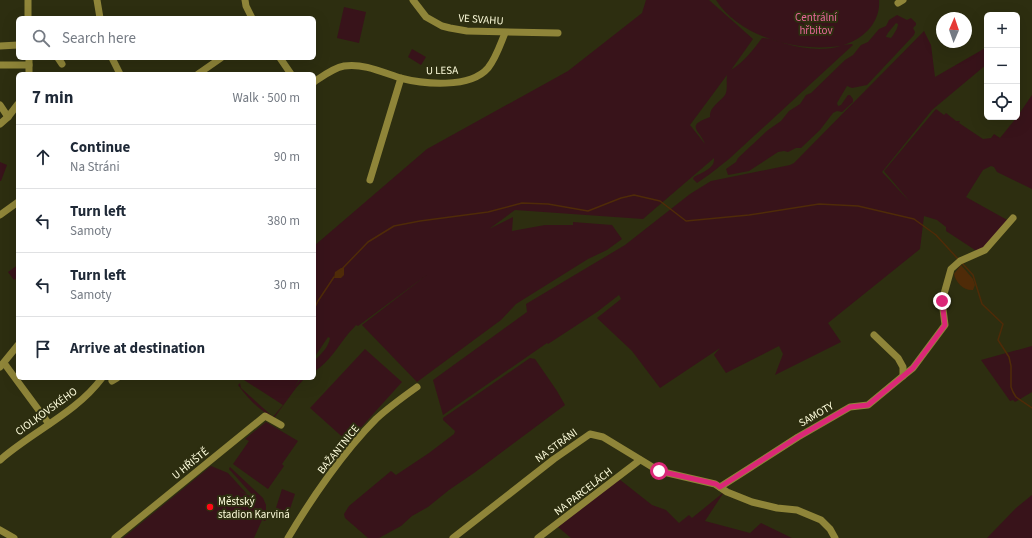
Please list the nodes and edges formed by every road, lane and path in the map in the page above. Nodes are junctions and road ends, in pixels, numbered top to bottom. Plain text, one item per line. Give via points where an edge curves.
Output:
1 (28, 0) edge
2 (97, 0) edge
3 (245, 0) edge
4 (413, 0) edge
5 (28, 16) edge
6 (100, 16) edge
7 (251, 16) edge
8 (505, 32) junction
9 (558, 33) dead end
10 (16, 45) edge
11 (0, 46) edge
12 (113, 60) edge
13 (218, 60) edge
14 (281, 60) edge
15 (29, 62) edge
16 (0, 65) edge
17 (119, 72) edge
18 (201, 72) edge
19 (290, 72) edge
20 (401, 78) junction
21 (316, 81) edge
22 (0, 105) edge
23 (16, 107) edge
24 (8, 117) junction
25 (0, 124) edge
26 (370, 180) dead end
27 (16, 203) edge
28 (0, 215) edge
29 (1013, 218) dead end
30 (874, 335) dead end
31 (16, 348) edge
32 (2, 365) edge
33 (903, 376) junction
34 (101, 380) edge
35 (417, 386) dead end
36 (48, 424) junction
37 (281, 424) dead end
38 (0, 460) edge
39 (640, 460) junction
40 (720, 487) junction
41 (0, 530) edge
42 (14, 538) edge
43 (115, 538) edge
44 (288, 538) edge
45 (453, 538) edge
46 (538, 538) edge
47 (835, 538) edge

1 - 5 street
2 - 6 street
3 - 7 street
4 - 8 street, VE SVAHU via 426,17 442,26 467,31
8 - 9 street, VE SVAHU
8 - 20 street, U LESA via 495,58 478,76 462,82 445,83
10 - 11 street
12 - 17 street
13 - 18 street
14 - 19 street
15 - 16 street
20 - 21 street, U LESA via 369,68 343,66
20 - 26 street
22 - 24 street
23 - 24 street
24 - 25 street
27 - 28 street
29 - 33 street, SAMOTY via 985,250 960,261 951,269 942,301 945,325 913,368
30 - 33 street via 898,358 903,367
31 - 32 street
32 - 36 street
33 - 40 street, SAMOTY via 868,405 850,407
34 - 36 street, CIOLKOVSKÉHO via 81,401
35 - 44 street, BAŽANTNICE via 376,420 350,450 321,487
36 - 38 street, CIOLKOVSKÉHO
37 - 43 street, U HŘIŠTĚ via 264,416
39 - 40 street, NA STRÁNI via 659,471
39 - 45 street, NA STRÁNI via 603,437 590,434
39 - 46 street, NA PARCELÁCH
40 - 47 street, NA STRÁNI via 752,502 797,510 821,520
41 - 42 street

